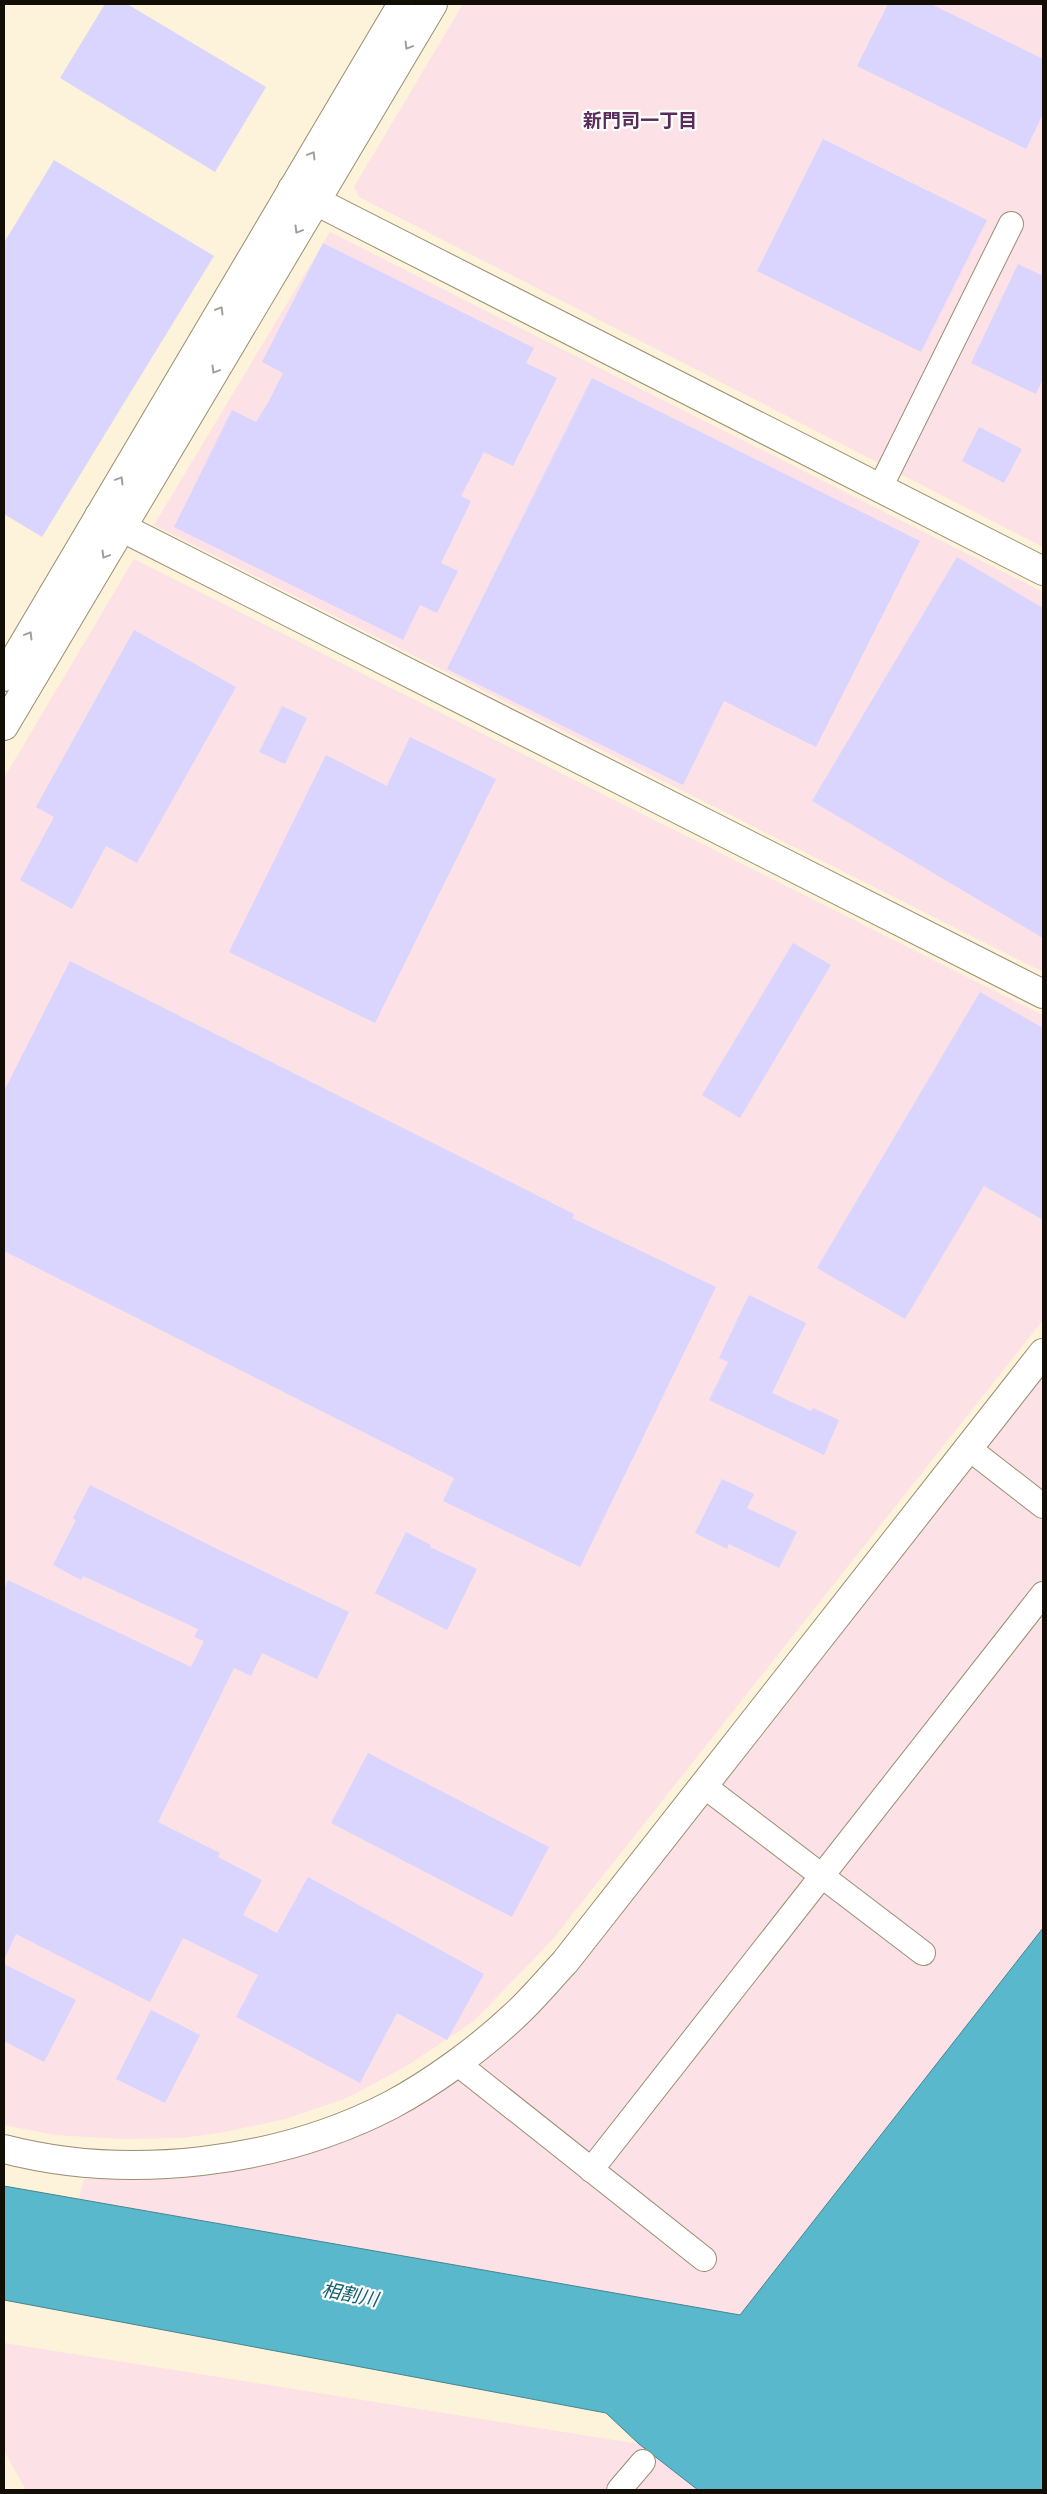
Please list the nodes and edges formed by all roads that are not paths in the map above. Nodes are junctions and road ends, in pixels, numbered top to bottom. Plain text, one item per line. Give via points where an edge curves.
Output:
1 (402, 4) edge
2 (433, 4) edge
3 (292, 189) junction
4 (316, 201) junction
5 (1011, 224) dead end
6 (880, 488) junction
7 (110, 522) junction
8 (1043, 571) edge
9 (4, 677) edge
10 (4, 726) edge
11 (1043, 994) edge
12 (1043, 1353) edge
13 (967, 1447) junction
14 (1043, 1506) edge
15 (1043, 1594) edge
16 (704, 1786) junction
17 (822, 1875) junction
18 (924, 1953) dead end
19 (456, 2063) junction
20 (4, 2149) edge
21 (591, 2170) junction
22 (704, 2259) dead end
23 (643, 2462) dead end
24 (619, 2490) edge

3 -> 1 street
2 -> 4 street
3 - 4 street
7 -> 3 street
4 - 6 street
4 -> 7 street
5 - 6 street
6 - 8 street
9 -> 7 street
7 -> 10 street
7 - 11 street
12 - 13 street
13 - 14 street
13 - 16 street
15 - 17 street
16 - 17 street
16 - 19 street via 565,1962 513,2017
17 - 18 street
17 - 21 street
19 - 20 street via 390,2105 317,2136 238,2156 160,2164 80,2162
19 - 21 street
21 - 22 street
23 - 24 street

